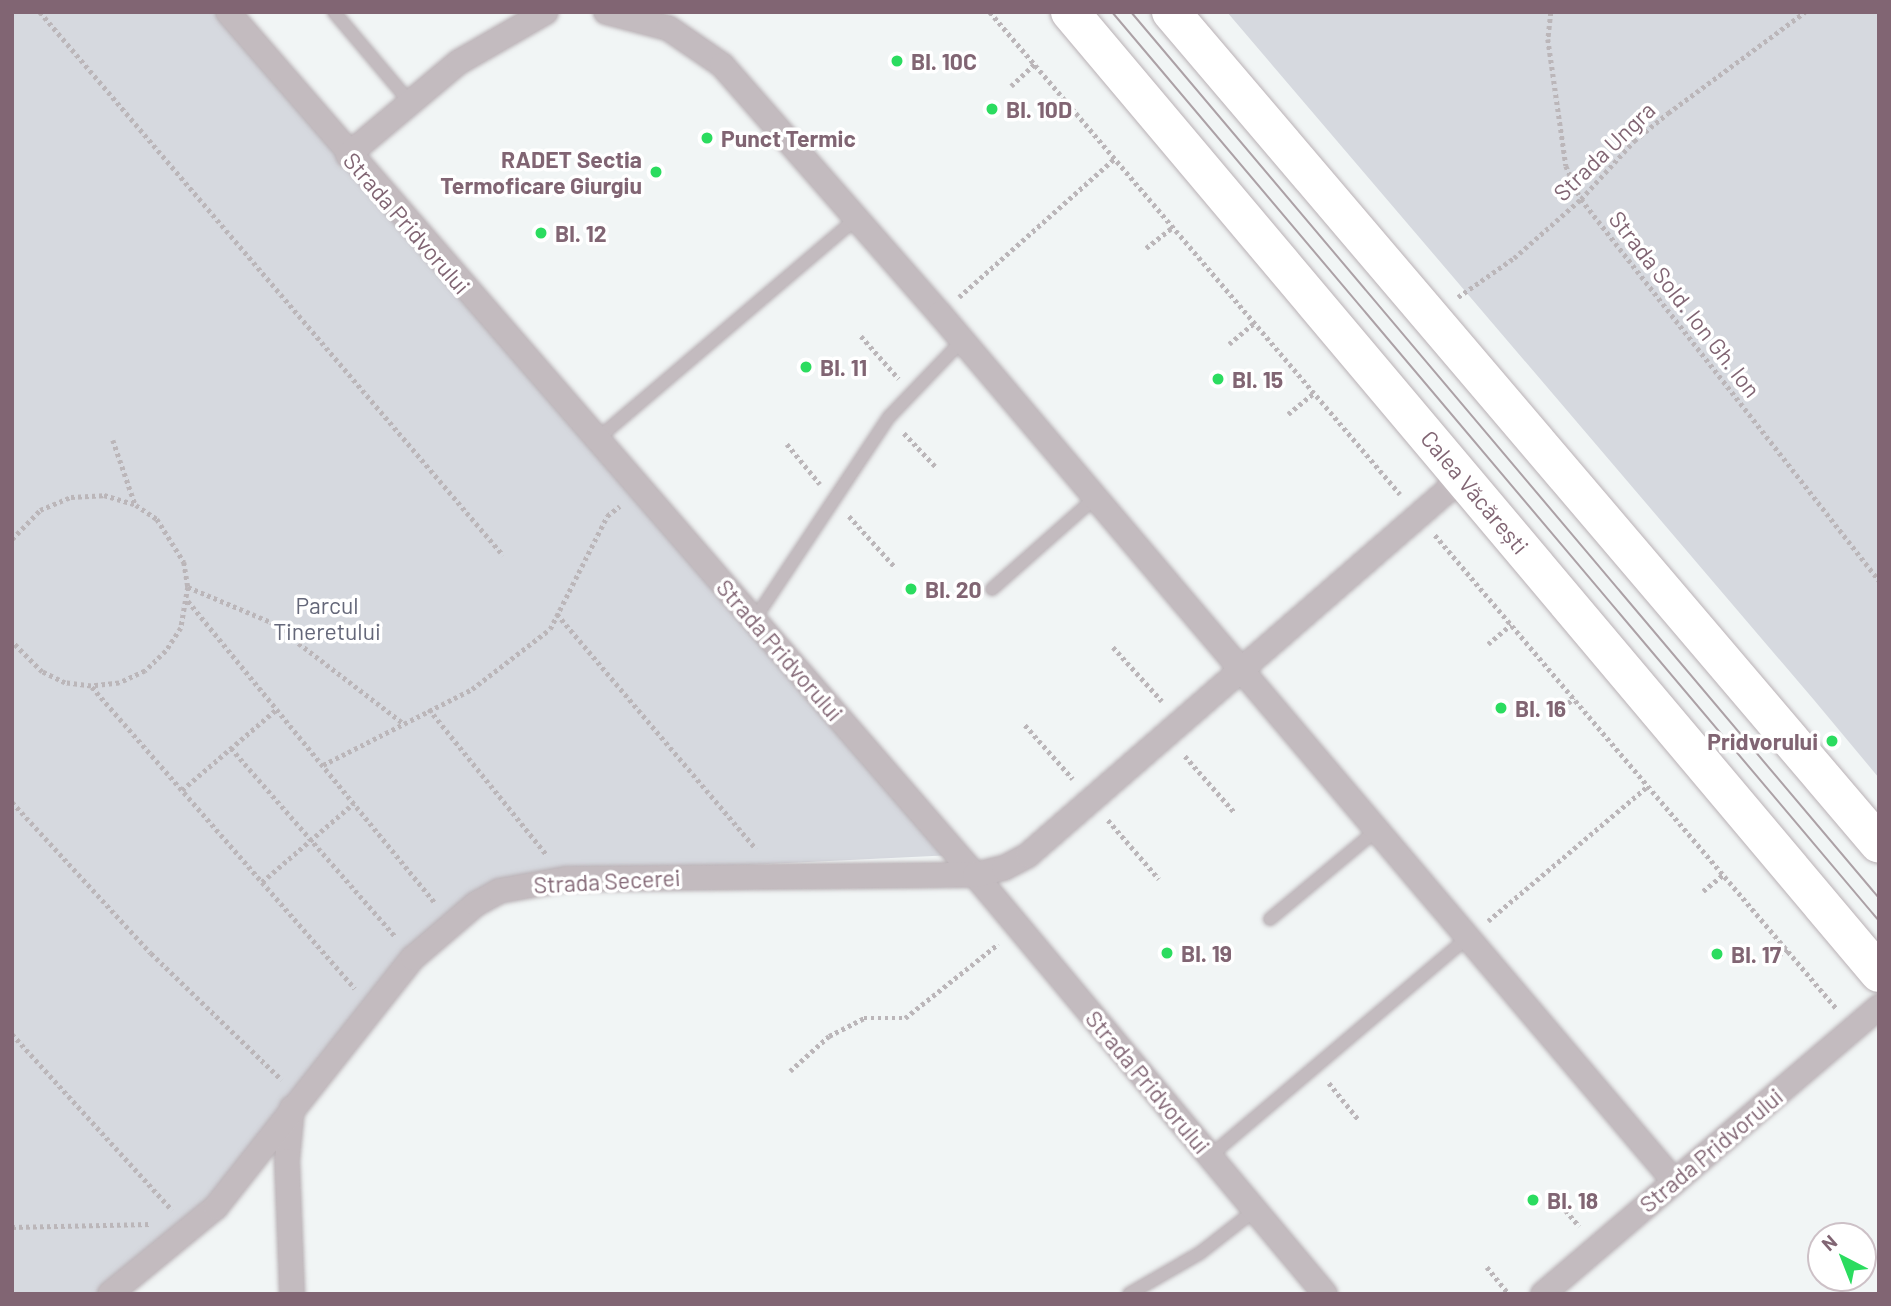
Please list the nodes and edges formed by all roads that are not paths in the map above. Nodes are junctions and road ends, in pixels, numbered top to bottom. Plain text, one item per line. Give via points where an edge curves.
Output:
1 (228, 12) edge
2 (334, 12) edge
3 (546, 12) edge
4 (606, 12) edge
5 (1069, 12) edge
6 (1171, 12) edge
7 (408, 100) junction
8 (348, 155) junction
9 (857, 218) junction
10 (962, 341) junction
11 (596, 440) junction
12 (1463, 477) junction
13 (1096, 497) junction
14 (992, 589) dead end
15 (754, 620) junction
16 (1243, 669) junction
17 (1378, 829) junction
18 (1879, 844) edge
19 (975, 875) junction
20 (1270, 919) dead end
21 (1468, 937) junction
22 (1879, 973) edge
23 (1879, 1007) edge
24 (296, 1102) junction
25 (1210, 1156) junction
26 (1674, 1181) junction
27 (1255, 1210) junction
28 (110, 1294) edge
29 (292, 1294) edge
30 (1129, 1294) edge
31 (1325, 1294) edge
32 (1542, 1294) edge

1 - 8 street, Strada Pridvorului
2 - 7 lane
3 - 7 street via 488,41
4 - 9 street via 668,29 700,47 731,75
5 - 12 main road, Calea Văcărești
6 - 18 main road
7 - 8 street
8 - 11 street, Strada Pridvorului
9 - 10 street
9 - 11 lane
10 - 13 street
10 - 15 lane via 889,417
11 - 15 street, Strada Pridvorului
12 - 16 street, Strada Secerei
12 - 22 main road, Calea Văcărești
13 - 14 lane
13 - 16 street
15 - 19 street, Strada Pridvorului
16 - 17 street
16 - 19 street, Strada Secerei via 1028,855 1004,868
17 - 20 lane
17 - 21 street
19 - 24 street, Strada Secerei via 566,879 499,891 452,922 413,958
19 - 25 street, Strada Pridvorului
21 - 25 lane
21 - 26 street
23 - 26 street, Strada Pridvorului
24 - 28 street, Strada Secerei via 216,1207
24 - 29 street via 287,1161
25 - 27 street, Strada Pridvorului
26 - 32 street, Strada Pridvorului
27 - 30 lane via 1200,1253
27 - 31 street, Strada Pridvorului

